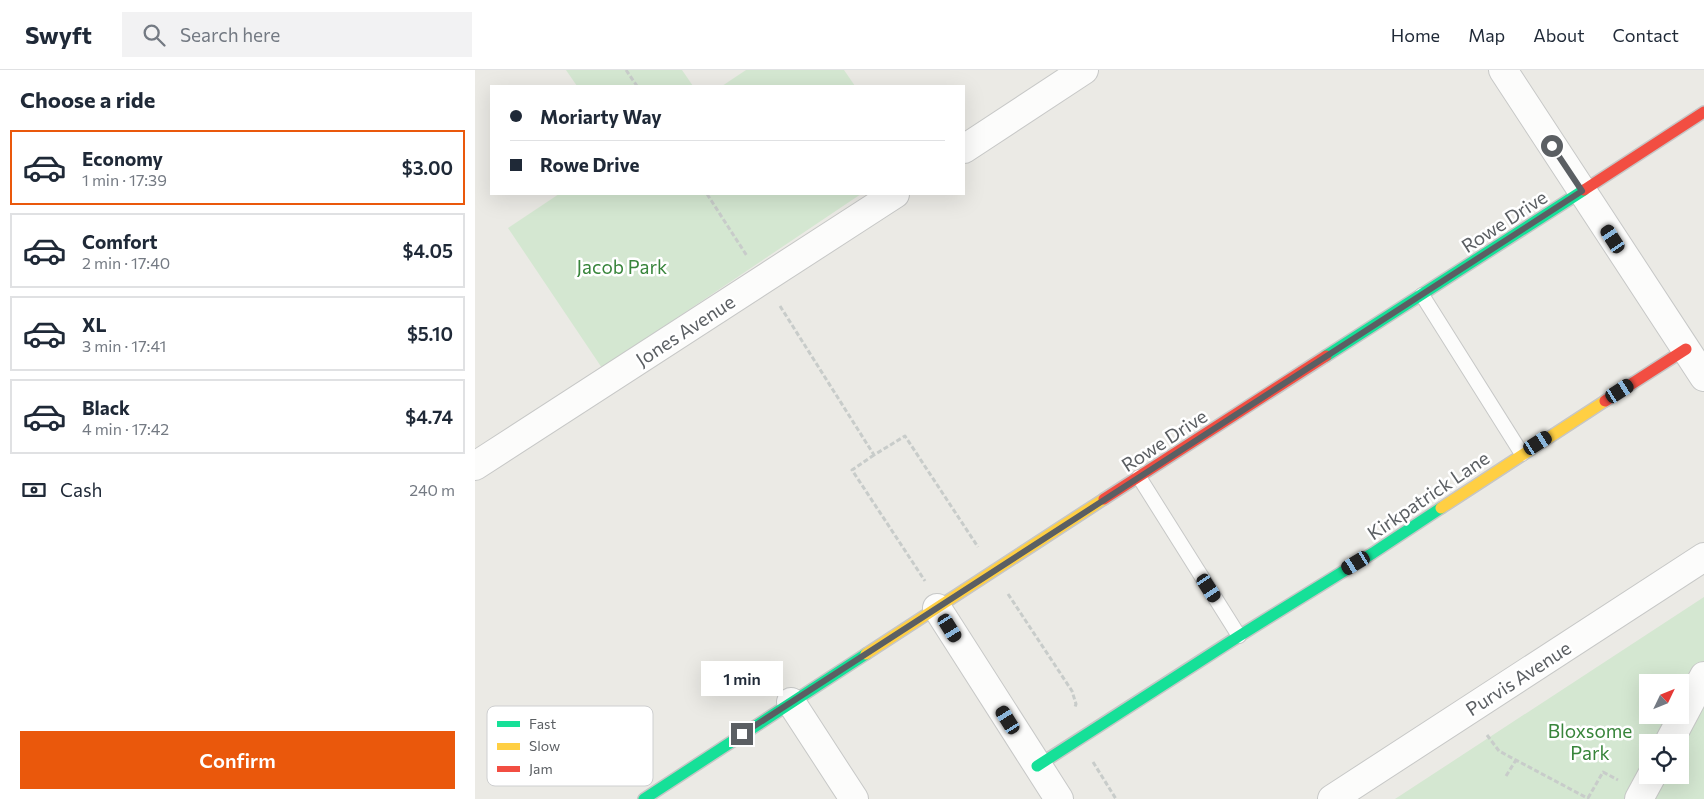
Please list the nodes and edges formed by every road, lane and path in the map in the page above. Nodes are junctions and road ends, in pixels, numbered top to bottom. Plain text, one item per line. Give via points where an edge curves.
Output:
1 (627, 70) edge
2 (1084, 70) edge
3 (1503, 70) edge
4 (636, 85) edge
5 (1704, 112) edge
6 (965, 147) edge
7 (1582, 191) junction
8 (708, 195) edge
9 (893, 195) edge
10 (747, 256) dead end
11 (1422, 295) junction
12 (780, 306) dead end
13 (1685, 349) junction
14 (1704, 377) edge
15 (1522, 454) junction
16 (874, 455) junction
17 (475, 466) edge
18 (1139, 477) junction
19 (960, 520) dead end
20 (978, 548) dead end
21 (971, 552) dead end
22 (1704, 558) edge
23 (926, 582) dead end
24 (1013, 601) dead end
25 (937, 608) junction
26 (1239, 636) junction
27 (1704, 676) edge
28 (1072, 691) dead end
29 (791, 702) junction
30 (1673, 734) edge
31 (1487, 735) dead end
32 (1090, 758) dead end
33 (1516, 760) junction
34 (1037, 766) junction
35 (1506, 776) dead end
36 (1645, 789) edge
37 (644, 799) edge
38 (854, 799) edge
39 (1059, 799) edge
40 (1116, 799) edge
41 (1332, 799) edge
42 (1589, 799) edge

1 - 4 path
2 - 6 street
3 - 7 street
5 - 7 street, Rowe Drive
7 - 11 street, Rowe Drive
7 - 13 street
8 - 10 path
9 - 17 street, Jones Avenue
11 - 15 lane
11 - 18 street, Rowe Drive
12 - 16 path
13 - 14 street
13 - 15 street, Kirkpatrick Lane
15 - 26 street, Kirkpatrick Lane via 1373,553
16 - 19 path via 905,436
16 - 23 path via 852,470
18 - 25 street, Rowe Drive
18 - 26 lane
20 - 21 path
22 - 41 street, Purvis Avenue
24 - 28 path
25 - 29 street, Rowe Drive
25 - 34 street
26 - 34 street, Kirkpatrick Lane
27 - 30 street
29 - 37 street, Rowe Drive
29 - 38 street
31 - 33 path via 1499,751
32 - 40 path
33 - 35 path
33 - 42 path
34 - 39 street
36 - 42 path via 1603,772

